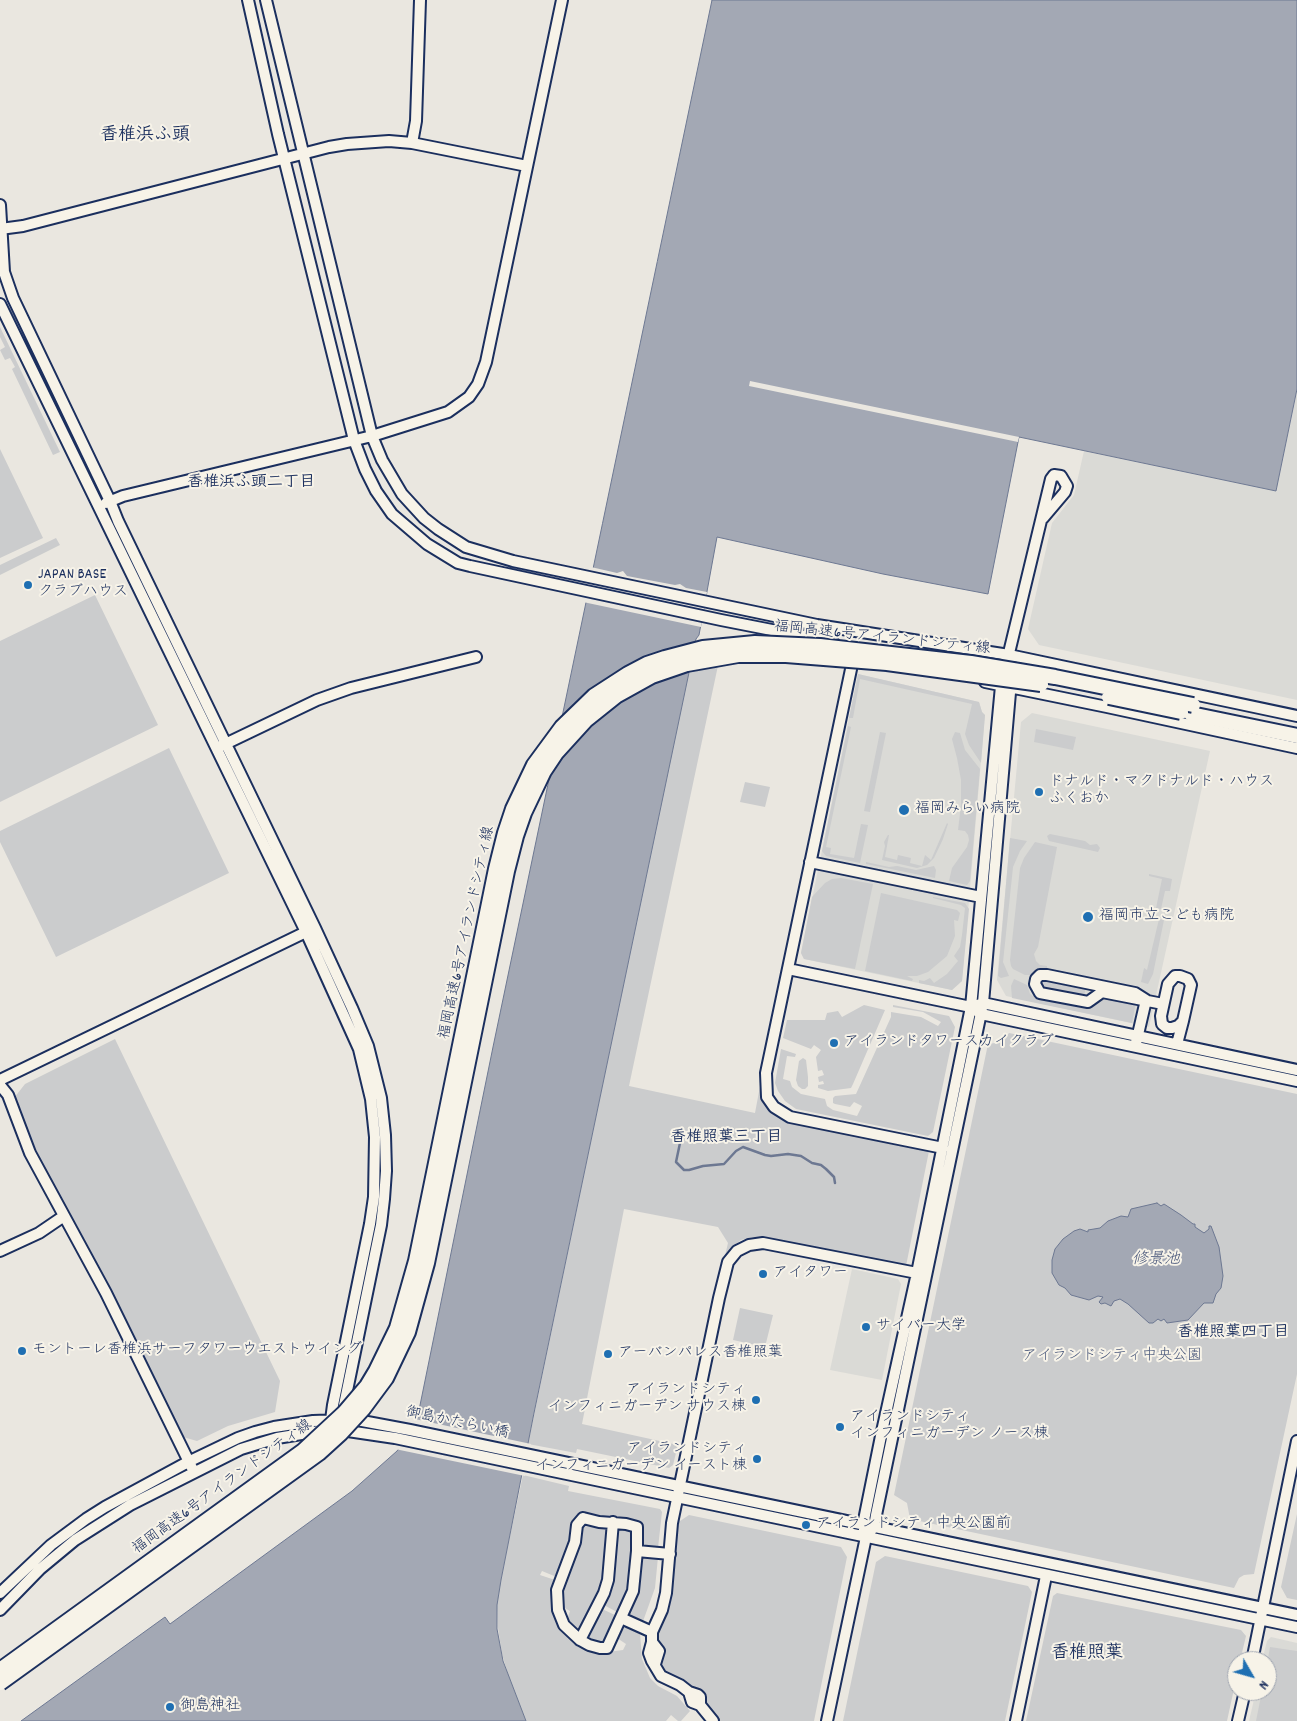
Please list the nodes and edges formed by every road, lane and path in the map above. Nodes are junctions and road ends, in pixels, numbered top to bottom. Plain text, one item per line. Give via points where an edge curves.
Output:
1 (248, 0) edge
2 (266, 0) edge
3 (420, 0) edge
4 (562, 0) edge
5 (412, 143) junction
6 (304, 154) junction
7 (285, 159) junction
8 (527, 166) junction
9 (0, 205) edge
10 (1, 228) edge
11 (0, 304) edge
12 (372, 436) junction
13 (354, 440) junction
14 (110, 501) junction
15 (98, 507) junction
16 (1043, 518) junction
17 (855, 648) junction
18 (1010, 655) junction
19 (476, 657) dead end
20 (1006, 687) junction
21 (1192, 710) junction
22 (1297, 716) edge
23 (1297, 727) edge
24 (1297, 736) edge
25 (226, 744) junction
26 (215, 748) junction
27 (1297, 748) edge
28 (810, 862) junction
29 (981, 897) junction
30 (310, 930) junction
31 (788, 969) junction
32 (1082, 981) junction
33 (1146, 1000) junction
34 (1085, 1002) junction
35 (1164, 1004) junction
36 (971, 1007) junction
37 (982, 1009) junction
38 (1183, 1021) junction
39 (1137, 1042) junction
40 (1177, 1044) junction
41 (1297, 1070) edge
42 (0, 1080) edge
43 (1297, 1081) edge
44 (0, 1085) edge
45 (943, 1148) junction
46 (64, 1216) junction
47 (0, 1251) edge
48 (917, 1273) junction
49 (335, 1423) junction
50 (362, 1426) junction
51 (1297, 1441) edge
52 (188, 1462) junction
53 (194, 1472) junction
54 (680, 1486) junction
55 (678, 1496) junction
56 (613, 1522) junction
57 (868, 1526) junction
58 (866, 1537) junction
59 (637, 1551) junction
60 (670, 1554) junction
61 (1046, 1576) junction
62 (0, 1593) edge
63 (1263, 1609) junction
64 (0, 1610) edge
65 (1297, 1616) edge
66 (622, 1618) junction
67 (1261, 1620) junction
68 (1297, 1627) edge
69 (652, 1637) junction
70 (580, 1640) junction
71 (1254, 1651) edge
72 (0, 1670) edge
73 (0, 1683) edge
74 (1243, 1701) edge
75 (712, 1721) edge
76 (827, 1721) edge
77 (1016, 1721) edge
78 (1238, 1721) edge

1 - 7 street
2 - 6 street
3 - 5 street via 416,121
4 - 8 street
5 - 6 street via 347,144
5 - 8 street
6 - 7 street
6 - 12 street
7 - 10 street via 22,226
7 - 13 street
8 - 12 street via 489,349 478,384 469,397 448,412
9 - 10 street
10 - 14 street via 4,272 13,298
11 - 15 street
12 - 13 street
12 - 18 street via 402,494 424,518 466,547 793,620
13 - 14 street
13 - 17 street via 378,495 392,514 411,532 458,563
14 - 15 street
14 - 25 street
15 - 26 street
16 - 16 street via 1051,479 1054,474 1061,476 1067,486
16 - 18 street
17 - 20 street
17 - 28 street
18 - 20 street
18 - 22 street
19 - 25 street via 351,688 317,700
20 - 27 street
20 - 29 street
20 - 37 street
21 - 23 highway, 福岡高速6号アイランドシティ線
21 - 24 highway, 福岡高速6号アイランドシティ線
21 - 72 highway, 福岡高速6号アイランドシティ線, bridge via 1055,677 971,663 820,646 755,643 703,648 647,664 594,696 547,745 523,785 505,833 416,1261 397,1328 367,1386 304,1451
21 - 73 highway, 福岡高速6号アイランドシティ線, bridge via 878,662 753,654 725,656 670,669 635,684 602,706 556,753 534,790 516,836 425,1271 408,1332 386,1378 352,1422 310,1460
25 - 26 street
25 - 30 street
26 - 30 street
28 - 29 street
28 - 31 street
29 - 36 street
30 - 42 street
30 - 49 street via 352,1008 368,1046 381,1098 385,1135 386,1171 381,1224
31 - 36 street
31 - 45 street via 766,1073 765,1088 771,1104 790,1116
32 - 33 street via 1135,993
32 - 34 street via 1088,991
32 - 34 street via 1047,974 1040,975 1035,984 1040,993
33 - 34 street via 1102,992
33 - 35 street
33 - 39 street
35 - 38 street via 1162,1024 1167,1028 1178,1026
35 - 38 street via 1170,980 1175,976 1188,979 1191,985
36 - 37 street
36 - 45 street
37 - 39 street
37 - 57 street
38 - 40 street
39 - 40 street
39 - 43 street
40 - 41 street
44 - 46 street via 8,1095 30,1153
45 - 48 street
46 - 47 street via 39,1233
46 - 52 street via 106,1293
48 - 54 street via 770,1243 737,1251 726,1269
48 - 57 street
49 - 50 street
49 - 52 street via 274,1427 255,1432
49 - 53 street via 315,1431 258,1443
50 - 54 street, 御島かたらい橋 via 546,1458
50 - 55 street, 御島かたらい橋 via 543,1469
51 - 63 street
52 - 53 street
52 - 62 street via 86,1519 51,1545
53 - 64 street via 130,1505 75,1540 40,1568
54 - 55 street
54 - 57 street, 御島かたらい橋
55 - 58 street, 御島かたらい橋
55 - 60 street
56 - 59 street via 637,1527
56 - 70 street via 606,1587
56 - 70 street via 589,1518 579,1521 574,1548 557,1590 561,1619
57 - 58 street
57 - 63 street, 御島かたらい橋
58 - 61 street, 御島かたらい橋
58 - 76 street
59 - 60 street
59 - 66 street via 633,1591
60 - 69 street via 666,1593
61 - 67 street, 御島かたらい橋
61 - 77 street
63 - 65 street, 御島かたらい橋
63 - 67 street
66 - 69 street
66 - 70 street via 607,1648
67 - 68 street, 御島かたらい橋
67 - 71 street
69 - 75 street via 649,1653 661,1676 698,1695 700,1705
74 - 78 street

